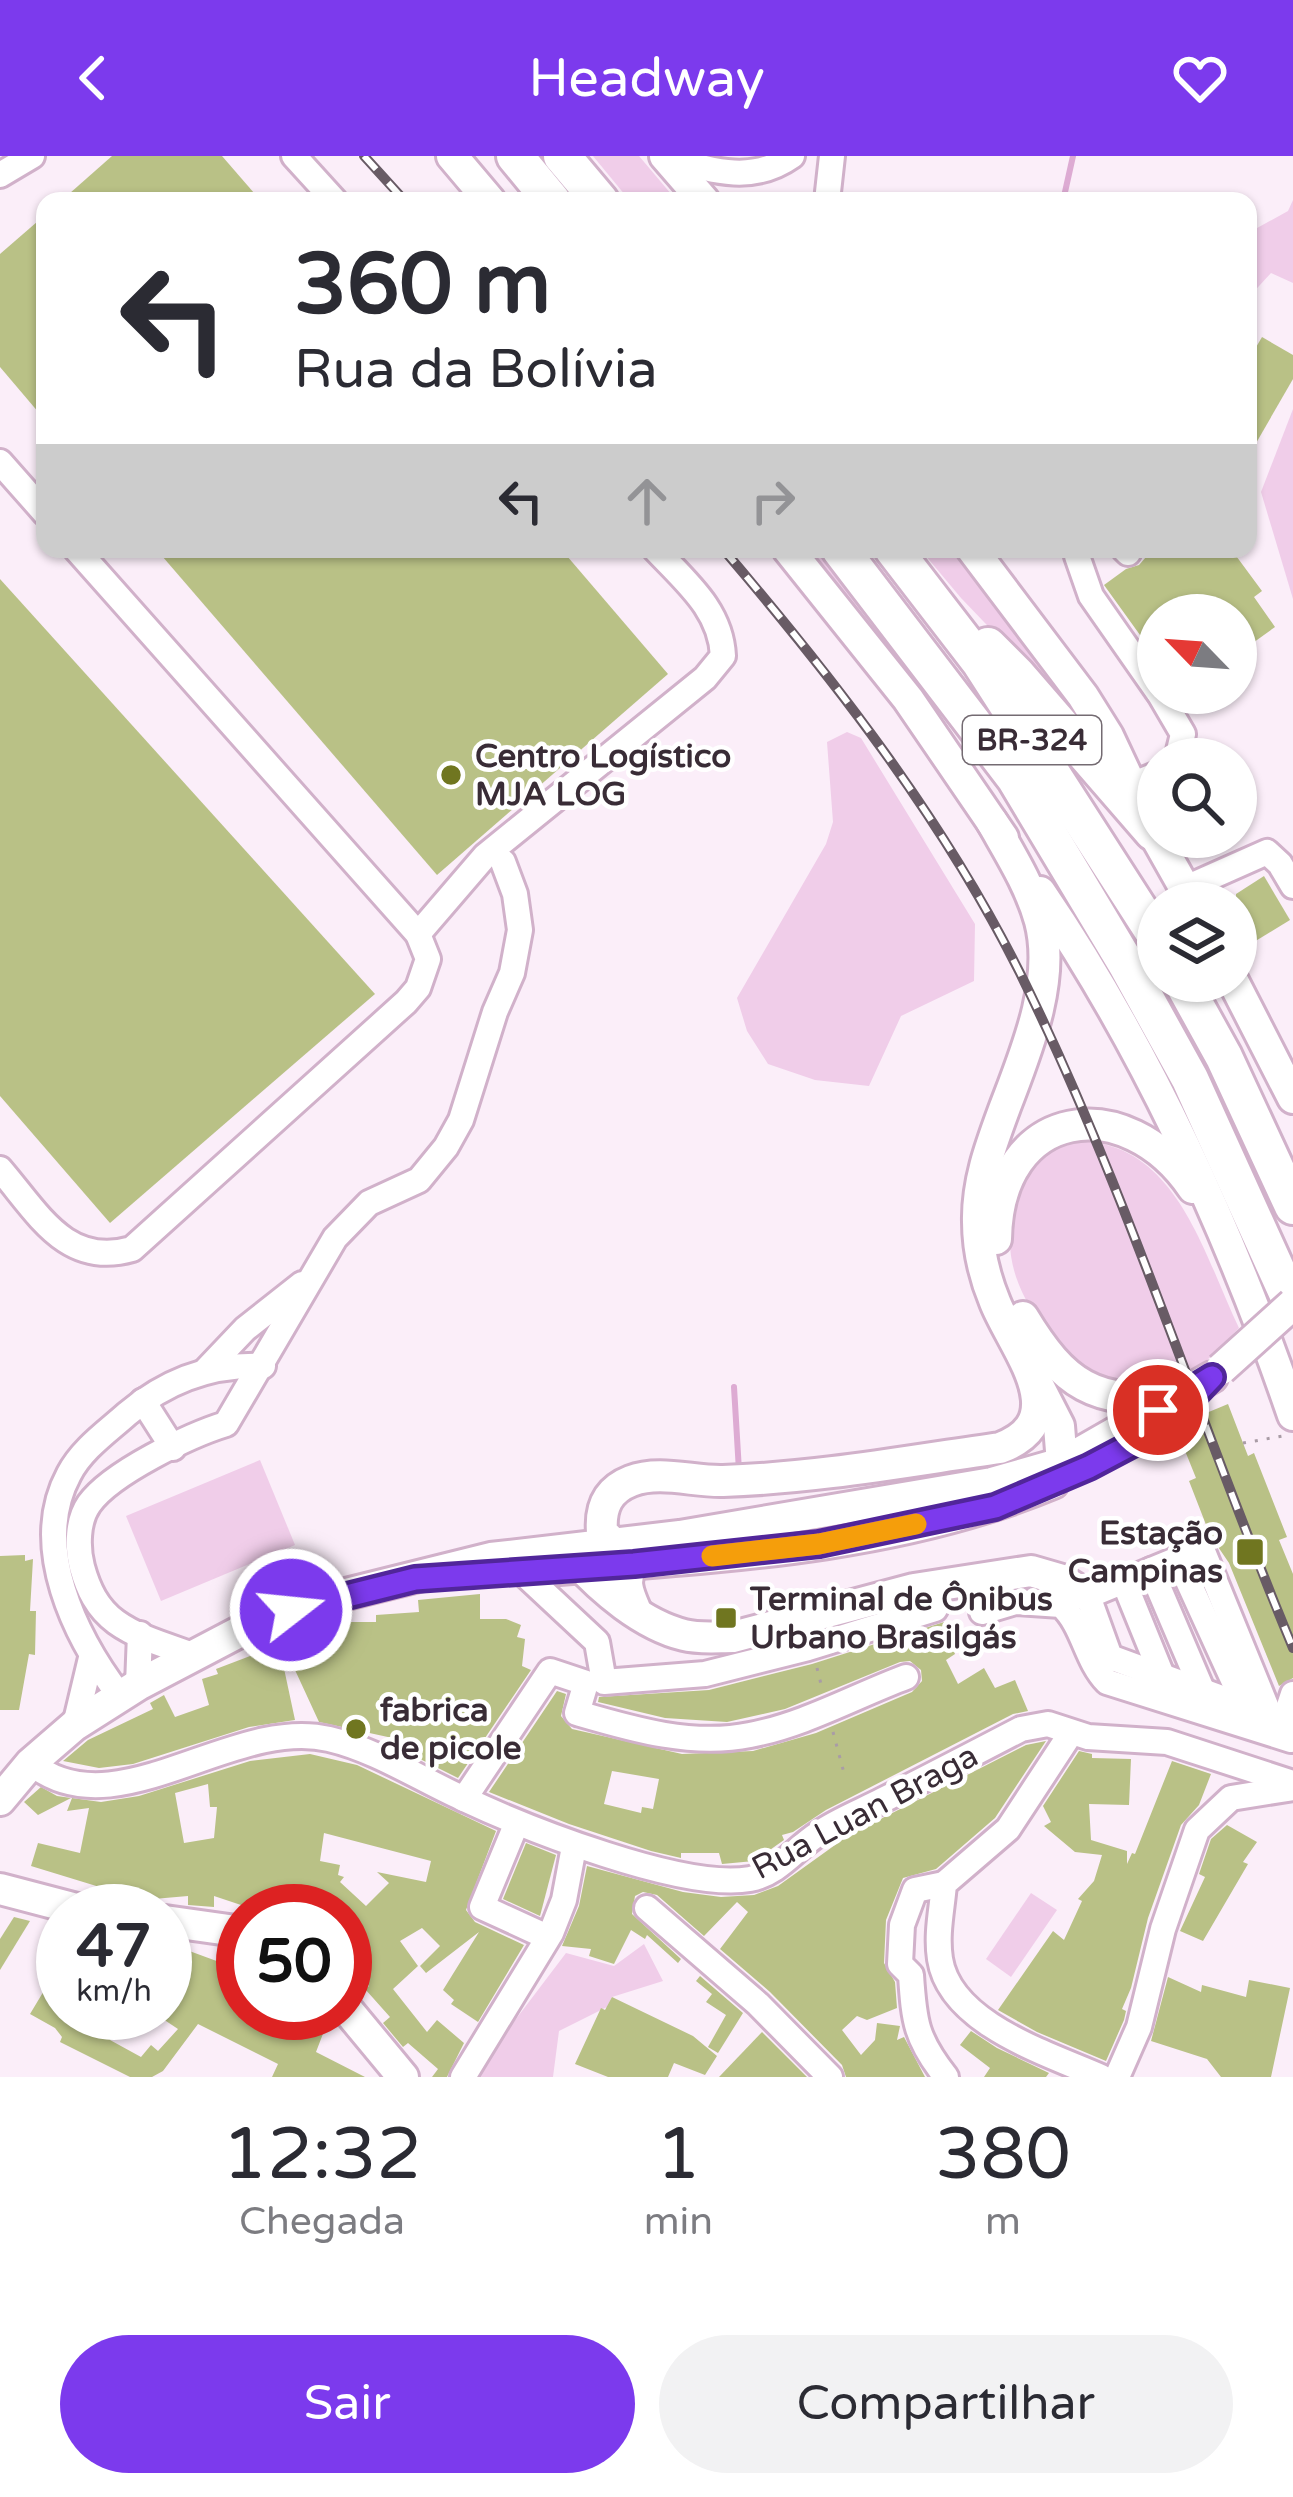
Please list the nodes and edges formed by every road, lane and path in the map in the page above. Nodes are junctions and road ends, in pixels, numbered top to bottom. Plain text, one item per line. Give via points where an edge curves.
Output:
1 (32, 156) edge
2 (294, 156) edge
3 (452, 156) edge
4 (515, 156) edge
5 (562, 156) edge
6 (792, 156) edge
7 (832, 156) edge
8 (665, 157) edge
9 (0, 175) edge
10 (327, 192) edge
11 (482, 192) edge
12 (545, 192) edge
13 (592, 192) edge
14 (696, 192) edge
15 (828, 192) edge
16 (0, 462) edge
17 (36, 503) edge
18 (84, 558) edge
19 (663, 558) edge
20 (795, 558) edge
21 (847, 558) edge
22 (901, 558) edge
23 (902, 558) edge
24 (979, 558) edge
25 (1078, 558) edge
26 (1137, 663) edge
27 (1137, 768) edge
28 (1137, 813) edge
29 (992, 822) junction
30 (502, 862) dead end
31 (1213, 882) edge
32 (1293, 886) edge
33 (1137, 906) edge
34 (418, 934) junction
35 (1193, 1002) edge
36 (1244, 1002) edge
37 (1293, 1098) edge
38 (0, 1169) edge
39 (1293, 1206) edge
40 (1217, 1223) junction
41 (309, 1279) junction
42 (1293, 1305) edge
43 (263, 1366) junction
44 (205, 1371) junction
45 (1031, 1372) junction
46 (1216, 1373) junction
47 (1081, 1387) junction
48 (1179, 1396) junction
49 (143, 1400) junction
50 (1293, 1415) edge
51 (1293, 1434) edge
52 (1243, 1443) dead end
53 (173, 1448) junction
54 (1083, 1458) junction
55 (608, 1542) junction
56 (573, 1558) junction
57 (634, 1564) junction
58 (1151, 1570) junction
59 (522, 1572) junction
60 (415, 1579) junction
61 (1124, 1582) junction
62 (1088, 1596) junction
63 (935, 1609) dead end
64 (636, 1611) junction
65 (982, 1612) dead end
66 (140, 1634) junction
67 (814, 1654) dead end
68 (194, 1655) junction
69 (91, 1658) junction
70 (906, 1677) dead end
71 (1163, 1678) junction
72 (129, 1690) junction
73 (1204, 1692) junction
74 (1293, 1694) edge
75 (826, 1709) junction
76 (76, 1725) junction
77 (1276, 1725) edge
78 (1071, 1732) junction
79 (31, 1763) junction
80 (844, 1773) dead end
81 (0, 1778) edge
82 (1293, 1786) edge
83 (464, 1799) junction
84 (0, 1800) edge
85 (513, 1832) dead end
86 (573, 1852) dead end
87 (944, 1884) junction
88 (0, 1889) edge
89 (36, 1898) edge
90 (646, 1908) dead end
91 (545, 1936) junction
92 (372, 2039) edge
93 (404, 2077) edge
94 (463, 2077) edge
95 (830, 2077) edge
96 (946, 2077) edge
97 (1101, 2077) edge
98 (1117, 2077) edge

1 - 9 street
2 - 10 street
3 - 11 main road
4 - 12 highway
5 - 13 highway
6 - 8 street via 745,174
7 - 15 street
8 - 14 main road
16 - 17 street
18 - 34 street
19 - 34 street via 722,629 723,656 485,856
20 - 29 main road via 908,699
21 - 42 highway, BR-324 via 1015,778 1116,946 1190,1079
22 - 33 highway, BR-324 via 980,662
23 - 28 highway via 1017,674
24 - 27 main road
25 - 26 street via 1091,596
29 - 40 main road via 1135,1049
29 - 45 main road via 1032,896 1043,962 1028,1042 980,1186 977,1225 993,1297
30 - 41 street via 520,930 461,1120 419,1180 352,1217
31 - 32 street via 1267,852
34 - 38 street via 428,959 406,1002 132,1249 97,1255 60,1238
35 - 39 highway
36 - 37 main road
40 - 47 main road via 1154,1147 1114,1130 1070,1125 1032,1143 1013,1166 996,1211 996,1242 1034,1336
40 - 50 main road
41 - 43 street
41 - 44 street
42 - 46 main road, bridge
43 - 44 street
43 - 53 street via 226,1424
44 - 49 street
45 - 54 main road
45 - 55 main road via 1038,1406 1012,1444 841,1472 638,1478 605,1502
46 - 48 main road
46 - 54 main road via 1173,1418
47 - 48 main road via 1128,1400
47 - 54 main road via 1096,1422
48 - 54 main road
49 - 53 street
49 - 69 street via 71,1470 52,1522 64,1590
51 - 52 path
53 - 66 street via 99,1493 82,1519 80,1556 93,1598
54 - 55 main road via 992,1483
54 - 57 main road via 995,1507 819,1544
55 - 56 main road
55 - 57 main road
56 - 57 main road
56 - 59 main road
56 - 60 main road via 491,1558
56 - 64 main road
57 - 64 main road via 627,1576
58 - 61 street
58 - 73 street
58 - 77 street via 1178,1559
59 - 60 main road
59 - 63 street via 597,1642 604,1682 705,1674
60 - 68 main road via 260,1621
61 - 62 street
61 - 71 street
62 - 64 main road via 1031,1571 914,1589 710,1638 685,1636
62 - 71 street via 1110,1657
65 - 77 street via 1015,1602 1061,1604 1107,1682
66 - 68 street
66 - 72 street
67 - 75 path
68 - 72 main road
69 - 72 street
69 - 76 street
70 - 75 street
71 - 73 street
72 - 76 main road
73 - 77 street
74 - 77 street
75 - 80 path
75 - 83 street via 774,1730 699,1739 577,1714 586,1683 550,1670
76 - 79 main road
78 - 82 street, Rua Luan Braga via 1167,1742
78 - 83 street, Rua Luan Braga via 1048,1724 1021,1729 818,1834 751,1879 683,1875 625,1860
78 - 87 street via 1008,1829
79 - 81 main road
79 - 83 street, Rua Luan Braga via 51,1778 107,1786 250,1742 302,1735 356,1748
79 - 84 main road
82 - 98 street via 1231,1798 1197,1830
85 - 91 street via 482,1907
86 - 91 street via 564,1900
87 - 96 street via 916,1890 902,1925 900,1964 911,1975 921,2044
87 - 97 street via 940,1963 975,2015
88 - 89 main road
90 - 95 street
91 - 94 street
92 - 93 main road

